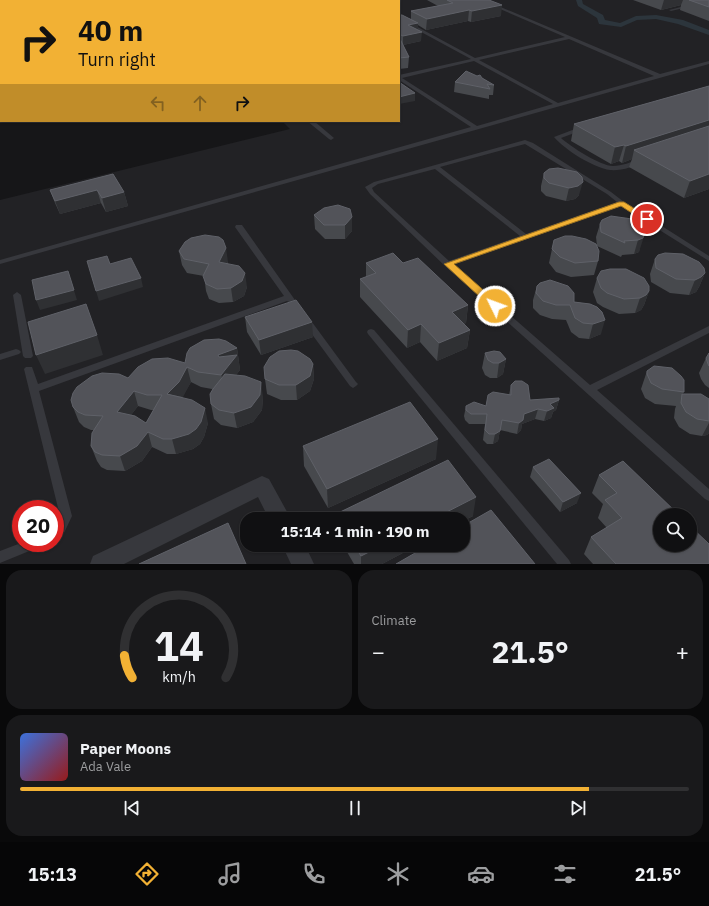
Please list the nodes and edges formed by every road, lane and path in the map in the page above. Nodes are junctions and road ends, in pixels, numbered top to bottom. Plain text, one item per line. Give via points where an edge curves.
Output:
1 (481, 0) edge
2 (709, 2) edge
3 (671, 10) dead end
4 (400, 19) edge
5 (568, 38) junction
6 (474, 59) junction
7 (709, 62) edge
8 (659, 76) junction
9 (400, 77) edge
10 (400, 78) edge
11 (558, 105) junction
12 (311, 122) edge
13 (589, 126) edge
14 (476, 128) junction
15 (331, 138) dead end
16 (648, 158) edge
17 (435, 166) junction
18 (622, 203) junction
19 (239, 227) dead end
20 (525, 237) junction
21 (709, 260) edge
22 (0, 262) edge
23 (448, 264) junction
24 (17, 295) dead end
25 (289, 297) junction
26 (709, 330) edge
27 (371, 332) dead end
28 (16, 352) dead end
29 (28, 356) dead end
30 (0, 357) edge
31 (29, 368) dead end
32 (353, 384) dead end
33 (34, 389) junction
34 (589, 390) junction
35 (709, 496) edge
36 (62, 500) edge
37 (64, 508) edge
38 (276, 512) edge
39 (64, 520) edge
40 (14, 552) edge
41 (297, 552) edge
42 (0, 558) edge
43 (102, 564) edge
44 (303, 564) edge
45 (565, 564) edge

1 - 5 lane
2 - 3 lane
4 - 6 lane
5 - 6 lane
5 - 8 lane
6 - 9 lane
6 - 11 lane
7 - 8 lane
8 - 11 lane
10 - 14 lane
11 - 14 lane
12 - 15 lane
13 - 16 lane via 557,137 599,165 610,168
14 - 22 lane
17 - 18 lane via 525,142
17 - 20 lane
17 - 23 lane via 376,182 368,187
18 - 20 lane
18 - 21 lane
19 - 25 lane
20 - 23 lane
23 - 34 lane
24 - 29 lane
25 - 32 lane
25 - 33 lane
26 - 34 lane
27 - 45 lane
28 - 30 lane
31 - 33 lane
33 - 36 lane
34 - 35 lane
37 - 39 lane
38 - 43 street via 262,485
40 - 42 lane
41 - 44 street

